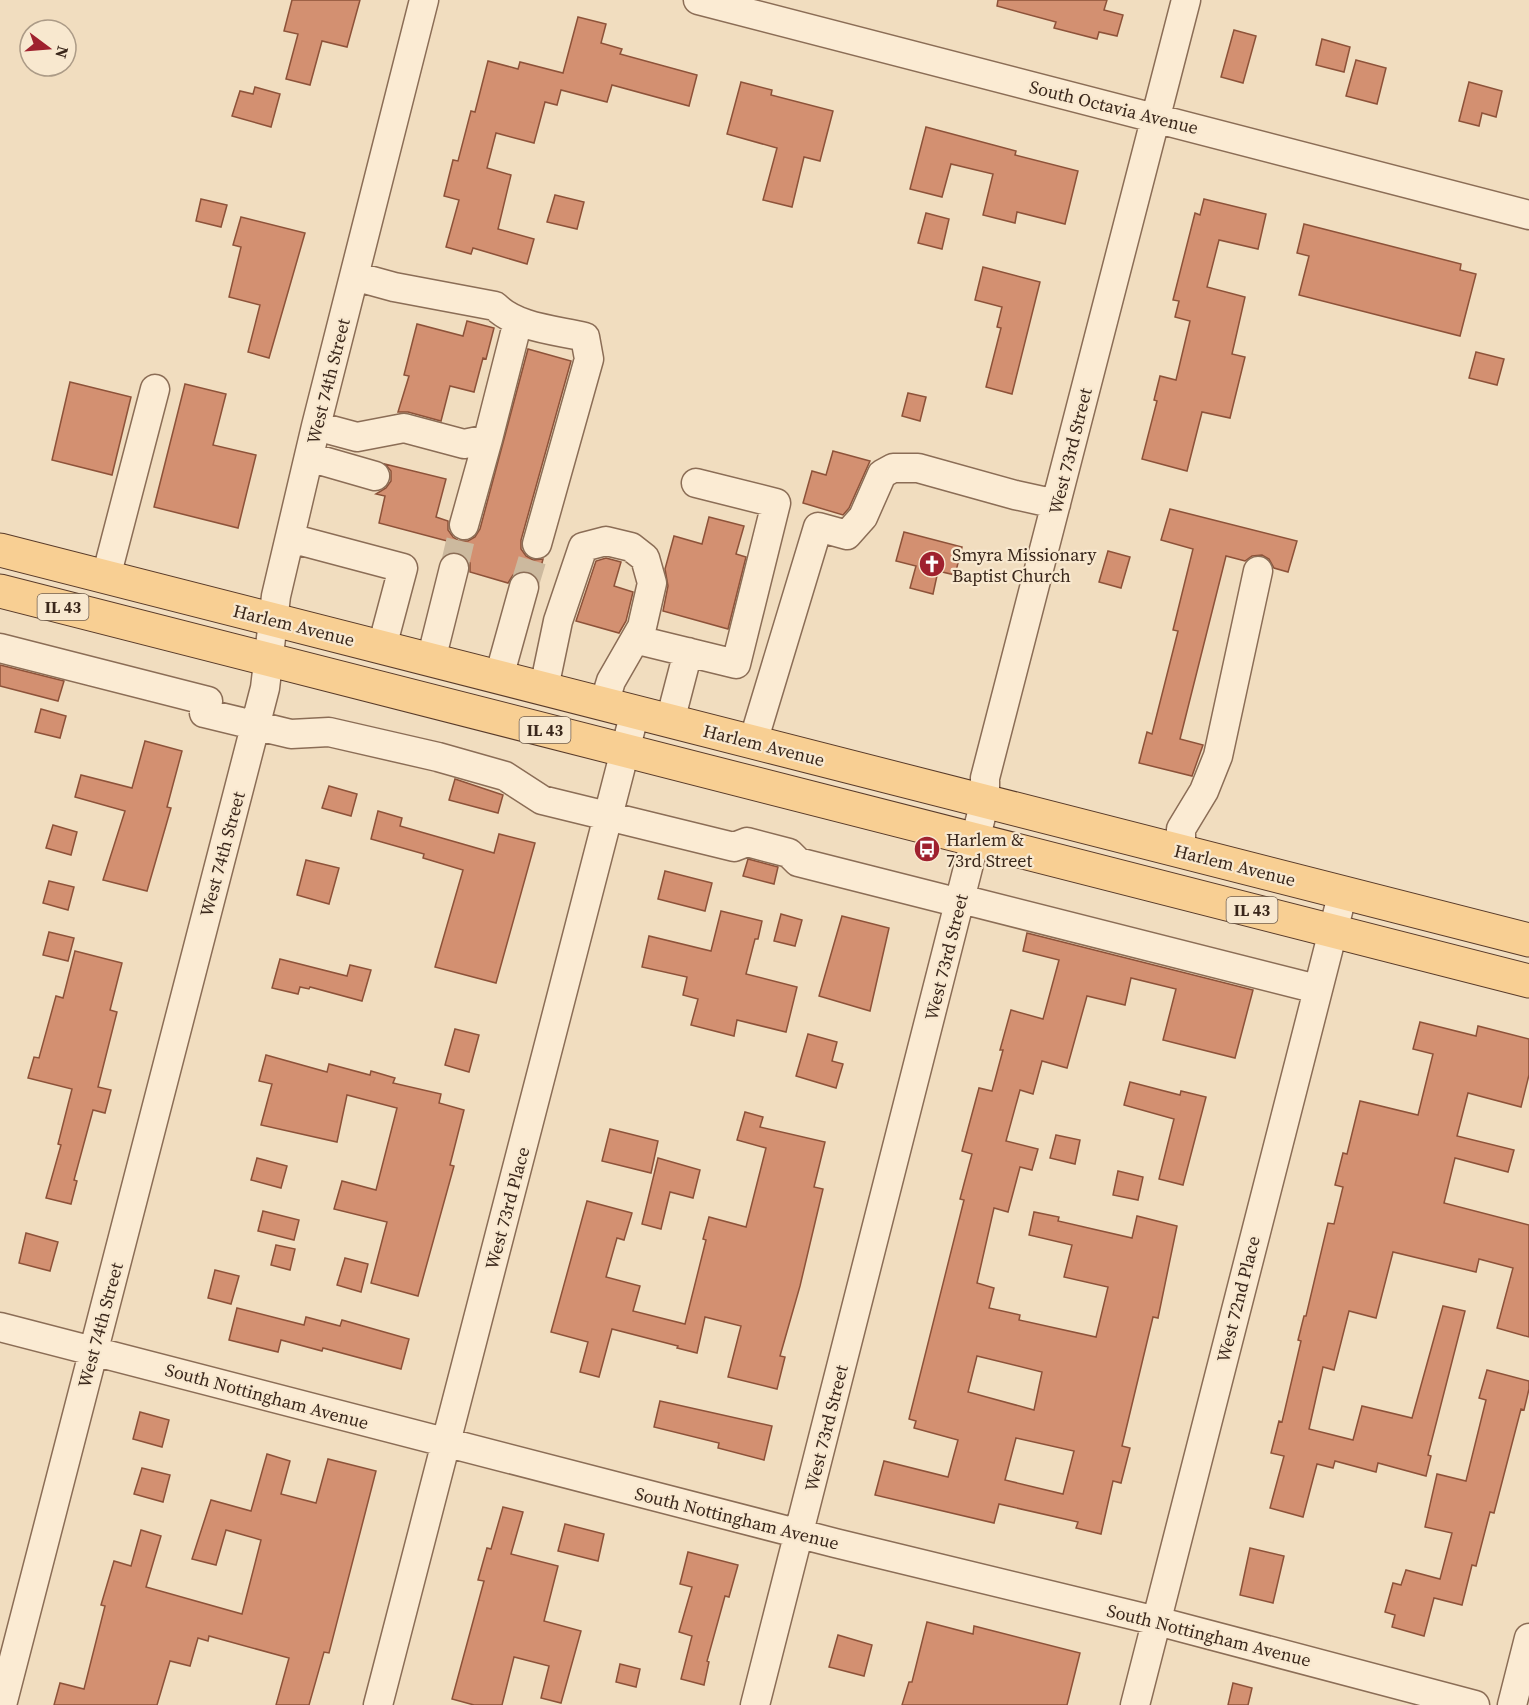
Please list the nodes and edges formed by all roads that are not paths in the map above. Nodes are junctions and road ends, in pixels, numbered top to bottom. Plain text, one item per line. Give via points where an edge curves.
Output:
1 (424, 0) edge
2 (698, 0) edge
3 (1186, 0) edge
4 (1155, 118) junction
5 (1529, 215) edge
6 (354, 276) junction
7 (518, 321) junction
8 (154, 389) dead end
9 (316, 426) junction
10 (488, 439) junction
11 (309, 457) junction
12 (375, 476) dead end
13 (696, 483) dead end
14 (1056, 504) junction
15 (464, 525) tunnel mouth
16 (290, 537) junction
17 (537, 544) tunnel mouth
18 (0, 550) edge
19 (454, 568) tunnel mouth
20 (1258, 571) dead end
21 (106, 577) junction
22 (524, 587) tunnel mouth
23 (0, 591) edge
24 (272, 619) junction
25 (646, 642) dead end
26 (382, 647) junction
27 (0, 648) edge
28 (688, 652) junction
29 (267, 659) junction
30 (431, 660) junction
31 (499, 677) junction
32 (544, 688) junction
33 (620, 708) junction
34 (670, 721) junction
35 (256, 726) junction
36 (753, 742) junction
37 (625, 750) junction
38 (986, 801) junction
39 (608, 816) junction
40 (976, 840) junction
41 (1181, 851) junction
42 (1343, 892) junction
43 (961, 899) junction
44 (1332, 930) junction
45 (1529, 940) edge
46 (1529, 981) edge
47 (1317, 989) junction
48 (0, 1327) edge
49 (93, 1352) junction
50 (446, 1443) junction
51 (799, 1534) junction
52 (1157, 1621) junction
53 (1529, 1638) edge
54 (2, 1705) edge
55 (378, 1705) edge
56 (755, 1705) edge
57 (1135, 1705) edge
58 (1475, 1705) edge
59 (1512, 1705) edge

1 - 6 street, West 74th Street
2 - 4 street, South Octavia Avenue
3 - 4 street, West 73rd Street
4 - 5 street, South Octavia Avenue
4 - 14 street, West 73rd Street
6 - 7 street via 495,306
6 - 9 street, West 74th Street
7 - 10 street
7 - 17 street via 585,337 589,359
8 - 21 street
9 - 10 street via 357,437 404,428 464,444
9 - 11 street, West 74th Street
10 - 15 street
11 - 12 street
11 - 16 street, West 74th Street
13 - 28 street via 776,503 736,664
14 - 36 street via 918,468 893,468 882,474 863,517 847,535 818,527
14 - 38 street, West 73rd Street via 985,778
16 - 24 street, West 74th Street
16 - 26 street via 403,568
18 - 21 main road, Harlem Avenue / IL 43
19 - 30 street
20 - 41 street via 1218,756 1204,791 1181,829
21 - 24 main road, Harlem Avenue / IL 43
22 - 31 street
23 - 29 main road, IL 43
24 - 26 main road, Harlem Avenue / IL 43
24 - 29 street, West 74th Street
25 - 28 street
26 - 30 main road, Harlem Avenue / IL 43
27 - 35 street via 208,701 204,712
28 - 34 street
29 - 35 street, West 74th Street
29 - 37 main road, IL 43
30 - 31 main road, Harlem Avenue / IL 43
31 - 32 main road, Harlem Avenue / IL 43
32 - 33 main road, Harlem Avenue / IL 43
32 - 33 street, West 73rd Place via 558,621 583,546 606,541 631,547 645,558 652,583 642,627 611,681
33 - 34 main road, Harlem Avenue / IL 43
33 - 37 street, West 73rd Place
34 - 36 main road, Harlem Avenue / IL 43
35 - 39 street via 291,734 329,732 438,757 505,776 542,800
35 - 49 street, West 74th Street
36 - 38 main road, Harlem Avenue / IL 43
37 - 39 street, West 73rd Place
37 - 40 main road, IL 43
38 - 40 street, West 73rd Street
38 - 41 main road, Harlem Avenue / IL 43
39 - 43 street via 734,847 747,842 789,853 798,862 952,901
39 - 50 street, West 73rd Place
40 - 43 street, West 73rd Street
40 - 44 main road, IL 43
41 - 42 main road, Harlem Avenue / IL 43
42 - 44 street, West 72nd Place
42 - 45 main road, Harlem Avenue / IL 43
43 - 47 street
43 - 51 street, West 73rd Street
44 - 46 main road, IL 43
44 - 47 street, West 72nd Place
47 - 52 street, West 72nd Place
48 - 49 street, South Nottingham Avenue
49 - 50 street, South Nottingham Avenue
49 - 54 street, West 74th Street
50 - 51 street, South Nottingham Avenue
50 - 55 street, West 73rd Place
51 - 52 street, South Nottingham Avenue
51 - 56 street, West 73rd Street
52 - 57 street, West 72nd Place
52 - 58 street, South Nottingham Avenue
53 - 59 street

